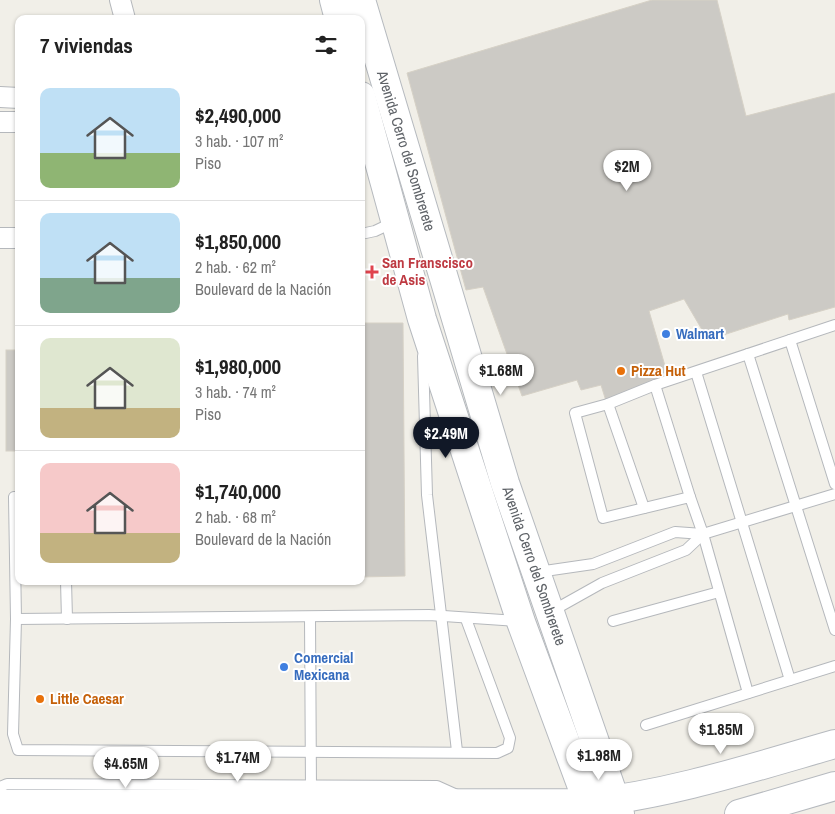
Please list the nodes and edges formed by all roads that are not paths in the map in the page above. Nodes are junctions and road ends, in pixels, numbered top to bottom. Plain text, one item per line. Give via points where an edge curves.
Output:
1 (120, 0) edge
2 (334, 0) edge
3 (361, 0) edge
4 (125, 15) edge
5 (338, 15) edge
6 (0, 97) edge
7 (15, 98) edge
8 (365, 110) edge
9 (0, 122) edge
10 (15, 122) edge
11 (397, 221) junction
12 (365, 233) edge
13 (0, 238) edge
14 (15, 238) edge
15 (422, 319) junction
16 (835, 325) edge
17 (790, 340) junction
18 (748, 354) junction
19 (696, 372) junction
20 (655, 385) junction
21 (608, 404) junction
22 (835, 484) edge
23 (835, 494) edge
24 (690, 497) junction
25 (15, 498) edge
26 (796, 506) junction
27 (644, 508) junction
28 (742, 522) junction
29 (703, 534) junction
30 (15, 559) edge
31 (536, 572) junction
32 (15, 585) edge
33 (66, 585) edge
34 (720, 592) junction
35 (550, 612) junction
36 (441, 616) junction
37 (310, 617) junction
38 (67, 619) junction
39 (466, 619) junction
40 (16, 620) junction
41 (613, 621) dead end
42 (522, 622) junction
43 (835, 630) edge
44 (835, 666) edge
45 (790, 680) junction
46 (748, 693) junction
47 (646, 725) dead end
48 (835, 744) edge
49 (311, 751) junction
50 (457, 751) junction
51 (0, 786) edge
52 (835, 786) edge
53 (311, 794) junction
54 (0, 804) edge
55 (104, 805) junction
56 (604, 810) edge
57 (137, 814) edge
58 (739, 814) edge

1 - 4 street
2 - 5 main road
3 - 31 main road, Avenida Cerro del Sombrerete via 505,483
6 - 7 street
8 - 11 main road, Avenida Cerro del Sombrerete
9 - 10 street
11 - 12 lane
11 - 15 main road, Avenida Cerro del Sombrerete
13 - 14 street
15 - 36 lane via 427,495
15 - 42 main road, Avenida Cerro del Sombrerete
16 - 17 lane
17 - 18 lane
17 - 22 lane
18 - 19 lane
18 - 26 lane
19 - 20 lane
19 - 28 lane
20 - 21 lane
20 - 24 lane
21 - 27 lane
21 - 27 lane via 574,413 603,518
23 - 26 lane
24 - 27 lane
24 - 29 lane
25 - 30 lane
26 - 28 lane
26 - 43 lane
28 - 29 lane
28 - 45 lane
29 - 31 lane via 675,532 593,564
29 - 34 lane
29 - 35 lane via 686,550 602,583
31 - 35 main road, Avenida Cerro del Sombrerete
32 - 40 lane
33 - 38 lane
34 - 41 lane
34 - 46 lane
35 - 56 main road, Avenida Cerro del Sombrerete
36 - 37 lane
36 - 39 lane
36 - 50 lane
37 - 38 lane
37 - 49 lane
38 - 40 lane
39 - 42 lane
39 - 50 lane via 510,738 508,748 497,753
40 - 49 lane via 13,734 18,750
42 - 56 main road, Avenida Cerro del Sombrerete
44 - 45 lane
45 - 46 lane
46 - 47 lane
48 - 56 main road
49 - 50 lane
49 - 53 lane
51 - 53 lane
52 - 58 main road
53 - 55 main road
53 - 56 main road
54 - 55 main road
55 - 57 main road

